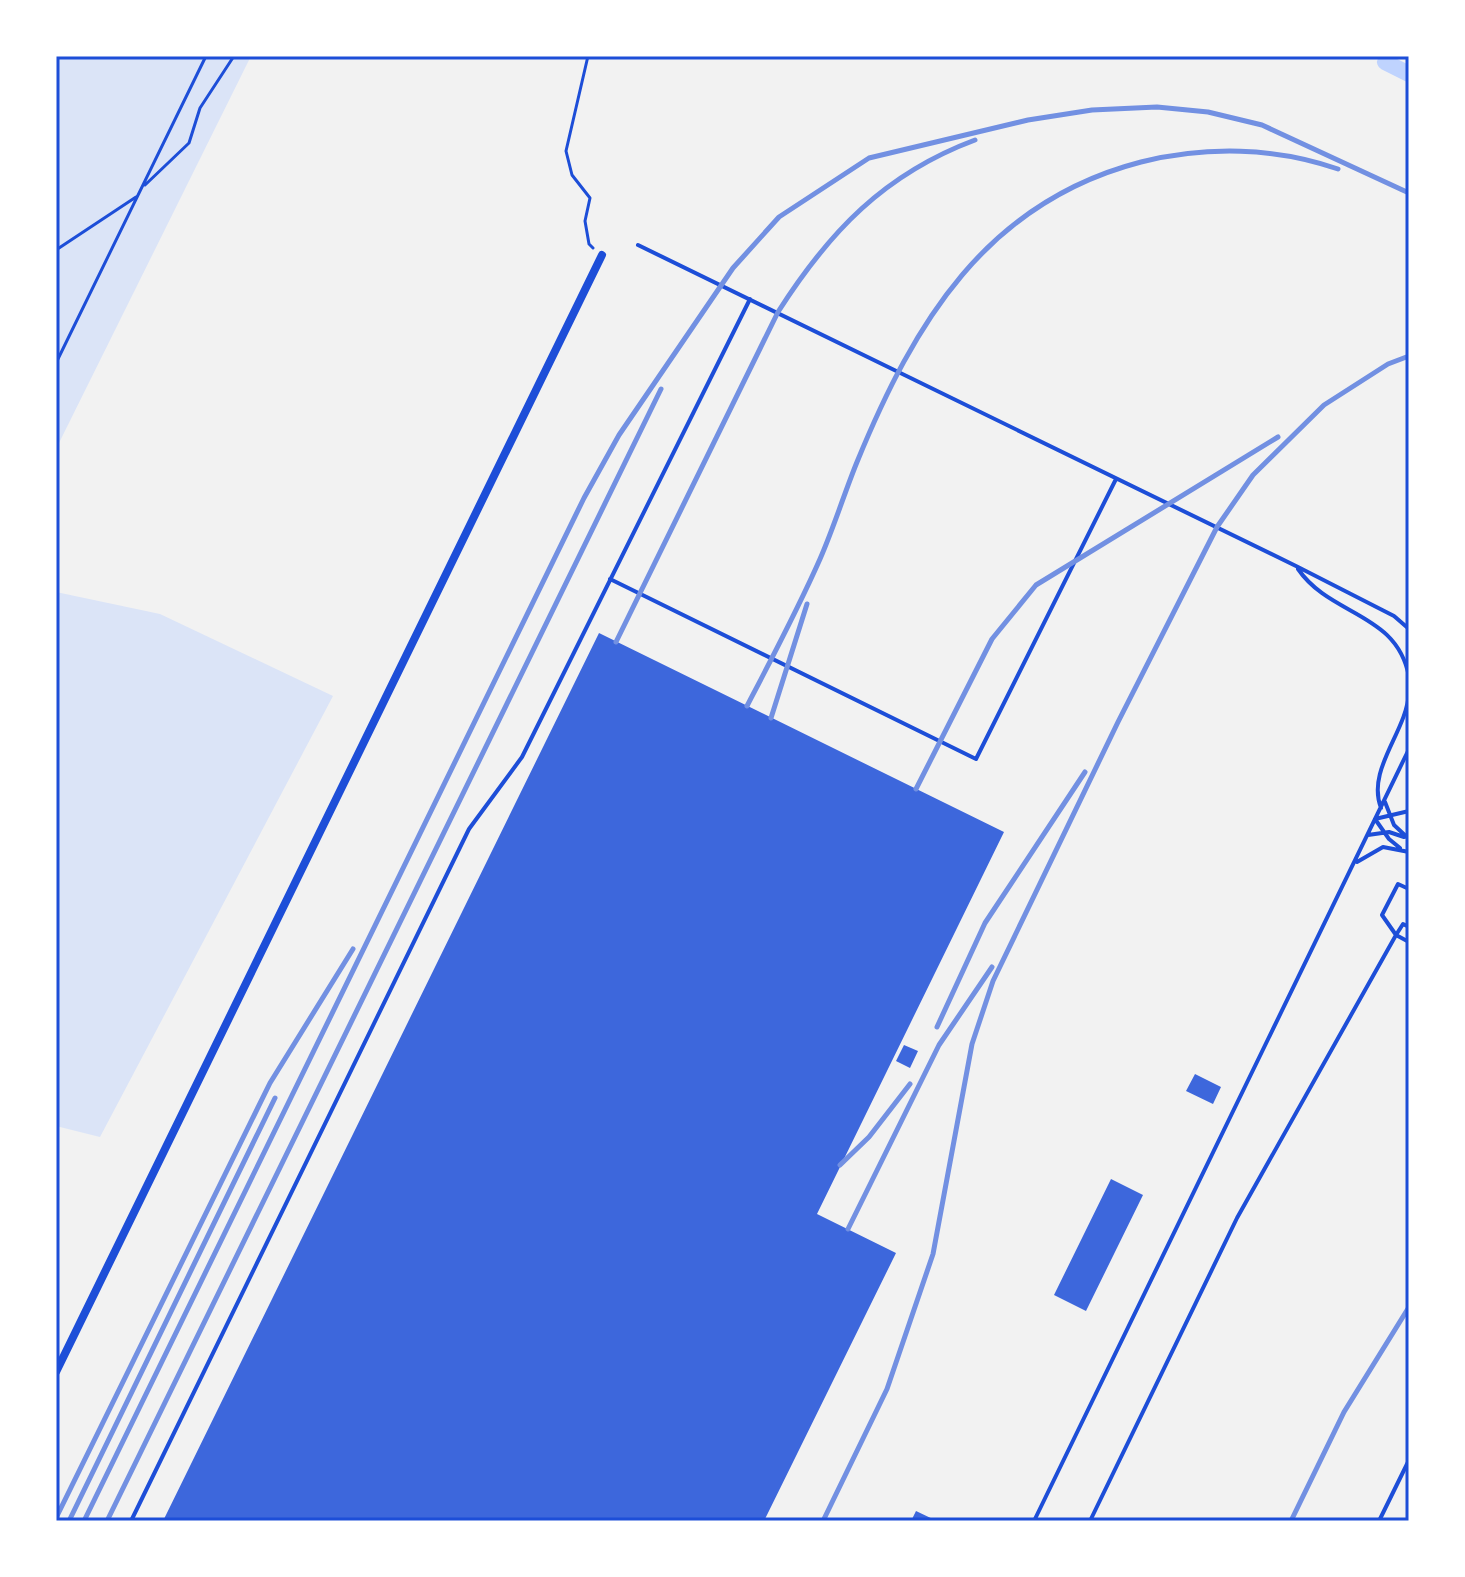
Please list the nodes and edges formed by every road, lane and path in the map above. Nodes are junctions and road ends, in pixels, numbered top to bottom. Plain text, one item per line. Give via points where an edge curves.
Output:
1 (206, 56) edge
2 (234, 56) edge
3 (588, 56) edge
4 (139, 195) junction
5 (638, 245) dead end
6 (56, 250) edge
7 (602, 255) joint
8 (750, 299) junction
9 (56, 363) edge
10 (1116, 479) junction
11 (1298, 567) junction
12 (610, 579) junction
13 (1409, 629) edge
14 (1409, 677) edge
15 (1409, 692) edge
16 (1409, 749) edge
17 (1385, 800) junction
18 (1381, 808) junction
19 (1409, 811) edge
20 (1390, 814) junction
21 (1375, 819) junction
22 (1383, 833) junction
23 (1368, 835) junction
24 (1408, 838) edge
25 (1400, 848) junction
26 (1409, 852) edge
27 (1353, 864) junction
28 (1409, 889) edge
29 (1409, 927) edge
30 (1396, 935) junction
31 (1409, 942) edge
32 (56, 1372) edge
33 (1409, 1460) edge
34 (131, 1521) edge
35 (1034, 1521) edge
36 (1090, 1521) edge
37 (1379, 1521) edge

1 - 4 path
2 - 4 path via 200,108 189,143
3 - 7 path via 566,151 572,175 590,198 585,221 589,244
4 - 6 path
4 - 9 path
5 - 8 lane
7 - 32 street
8 - 10 lane
8 - 12 lane
10 - 11 lane
10 - 12 lane via 976,759
11 - 13 lane via 1394,616
11 - 14 lane via 1320,593 1383,629
12 - 34 lane via 522,757 469,829
15 - 18 lane via 1400,730 1377,778 1375,794
16 - 17 lane
17 - 18 lane
17 - 20 lane
18 - 21 lane
19 - 20 lane
20 - 21 lane
20 - 24 lane
21 - 22 lane
21 - 23 lane
22 - 23 lane
22 - 24 lane
22 - 25 lane
23 - 27 lane
25 - 26 lane
25 - 27 lane via 1383,847
27 - 35 lane
28 - 30 lane via 1398,884 1382,915
29 - 30 lane via 1403,924
30 - 31 lane
30 - 36 lane via 1237,1218
33 - 37 lane

